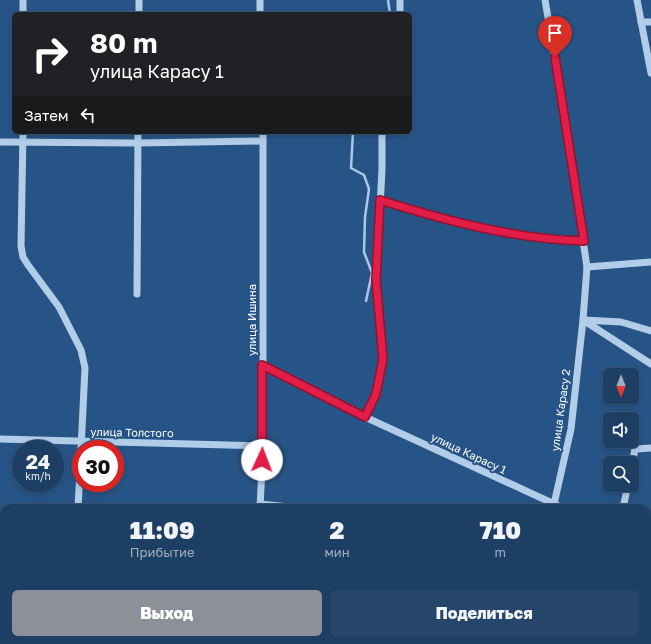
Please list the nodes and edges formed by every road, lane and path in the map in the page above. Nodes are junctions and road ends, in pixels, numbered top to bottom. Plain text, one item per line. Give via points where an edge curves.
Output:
1 (23, 0) edge
2 (139, 0) edge
3 (260, 0) edge
4 (400, 0) edge
5 (545, 0) edge
6 (637, 0) edge
7 (23, 12) edge
8 (139, 12) edge
9 (260, 12) edge
10 (400, 12) edge
11 (641, 22) junction
12 (651, 22) edge
13 (651, 74) edge
14 (22, 134) edge
15 (138, 134) edge
16 (263, 134) edge
17 (382, 134) edge
18 (263, 141) junction
19 (0, 142) edge
20 (22, 142) junction
21 (138, 143) junction
22 (380, 200) junction
23 (584, 241) junction
24 (651, 262) edge
25 (587, 268) junction
26 (137, 294) dead end
27 (583, 320) junction
28 (651, 331) edge
29 (651, 364) edge
30 (262, 365) junction
31 (365, 417) junction
32 (0, 439) edge
33 (81, 440) edge
34 (72, 444) edge
35 (124, 445) edge
36 (263, 446) junction
37 (651, 448) edge
38 (634, 456) edge
39 (79, 492) edge
40 (627, 492) edge
41 (78, 504) edge
42 (260, 504) edge
43 (554, 504) joint
44 (624, 504) edge

1 - 7 street
2 - 8 street
3 - 9 street
4 - 10 street
5 - 23 street, улица Карасу 2
6 - 11 street
11 - 12 street
11 - 13 street
14 - 20 street
15 - 21 street
16 - 18 street, улица Ишина
17 - 22 street
18 - 21 street
18 - 30 street, улица Ишина
19 - 20 street
20 - 21 street
20 - 33 street via 23,257 58,307 81,350 85,368
21 - 26 street
22 - 23 street via 444,220 505,233 550,240
22 - 31 street via 376,280 383,359 376,394
23 - 25 street, улица Карасу 2
24 - 25 street
25 - 27 street, улица Карасу 2
27 - 28 street via 621,322
27 - 29 street
27 - 43 street, улица Карасу 2 via 571,429
30 - 31 street, улица Карасу 1
30 - 36 street, улица Ишина
31 - 43 street, улица Карасу 1
32 - 34 street, улица Толстого
35 - 36 street, улица Толстого
36 - 42 street, улица Ишина
37 - 38 street via 635,450
39 - 41 street
40 - 44 street

